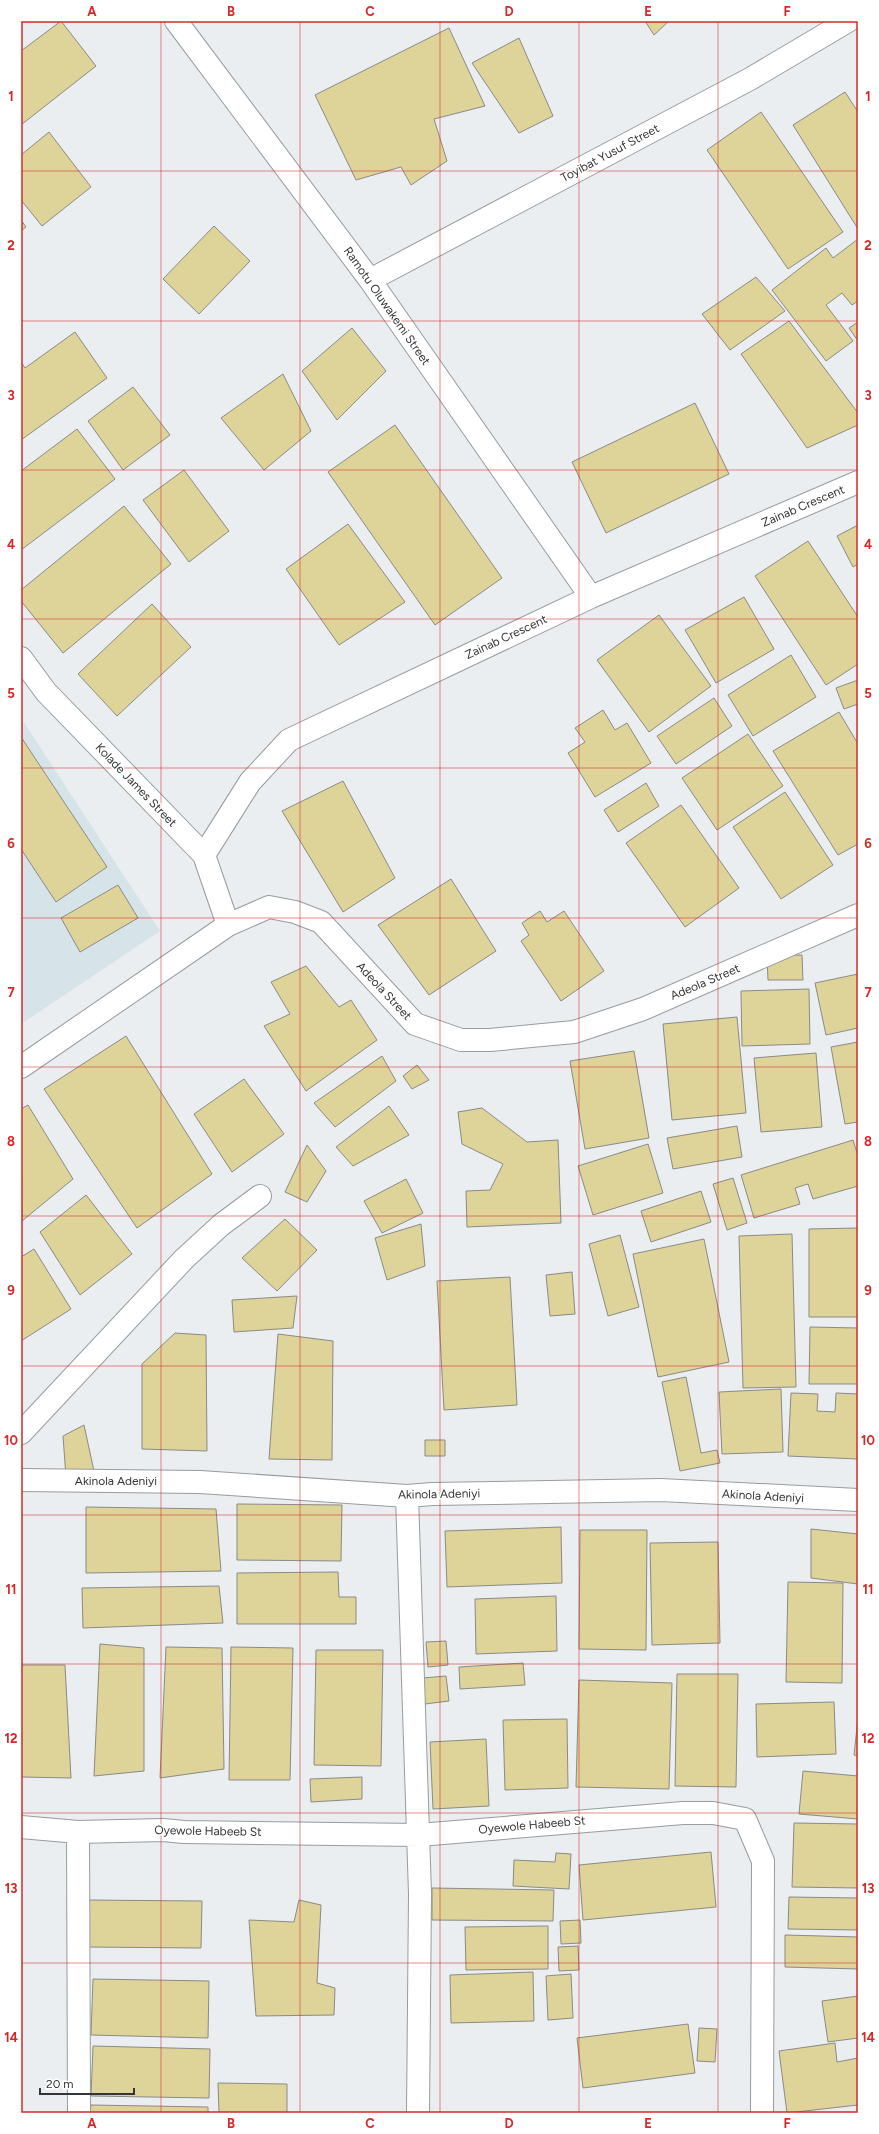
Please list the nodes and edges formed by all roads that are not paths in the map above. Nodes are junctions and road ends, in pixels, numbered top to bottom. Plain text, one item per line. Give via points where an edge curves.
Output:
1 (176, 21) edge
2 (848, 21) edge
3 (370, 280) junction
4 (858, 482) edge
5 (590, 597) junction
6 (21, 658) edge
7 (204, 855) junction
8 (858, 915) edge
9 (228, 925) junction
10 (21, 1067) edge
11 (260, 1196) dead end
12 (21, 1433) edge
13 (21, 1480) edge
14 (407, 1496) junction
15 (858, 1500) edge
16 (21, 1827) edge
17 (78, 1832) junction
18 (419, 1835) junction
19 (79, 2113) edge
20 (418, 2113) edge
21 (762, 2113) edge

1 - 3 street, Ramotu Oluwakemi Street
2 - 3 street, Toyibat Yusuf Street via 750,79
3 - 5 street, Ramotu Oluwakemi Street
4 - 5 street, Zainab Crescent
5 - 7 street, Zainab Crescent via 289,740 250,782
6 - 7 street, Kolade James Street via 46,692
7 - 9 street, Kolade James Street
8 - 9 street, Adeola Street via 643,1009 574,1032 490,1040 461,1040 415,1024 321,922 295,912 269,907
9 - 10 street, Adeola Street
11 - 12 street via 221,1225 184,1259
13 - 14 street, Akinola Adeniyi via 200,1482
14 - 15 street, Akinola Adeniyi via 662,1490
14 - 18 street
16 - 17 street, Oyewole Habeeb St
17 - 18 street, Oyewole Habeeb St via 163,1830
17 - 19 street
18 - 20 street
18 - 21 street, Oyewole Habeeb St via 683,1813 713,1813 745,1819 763,1861

